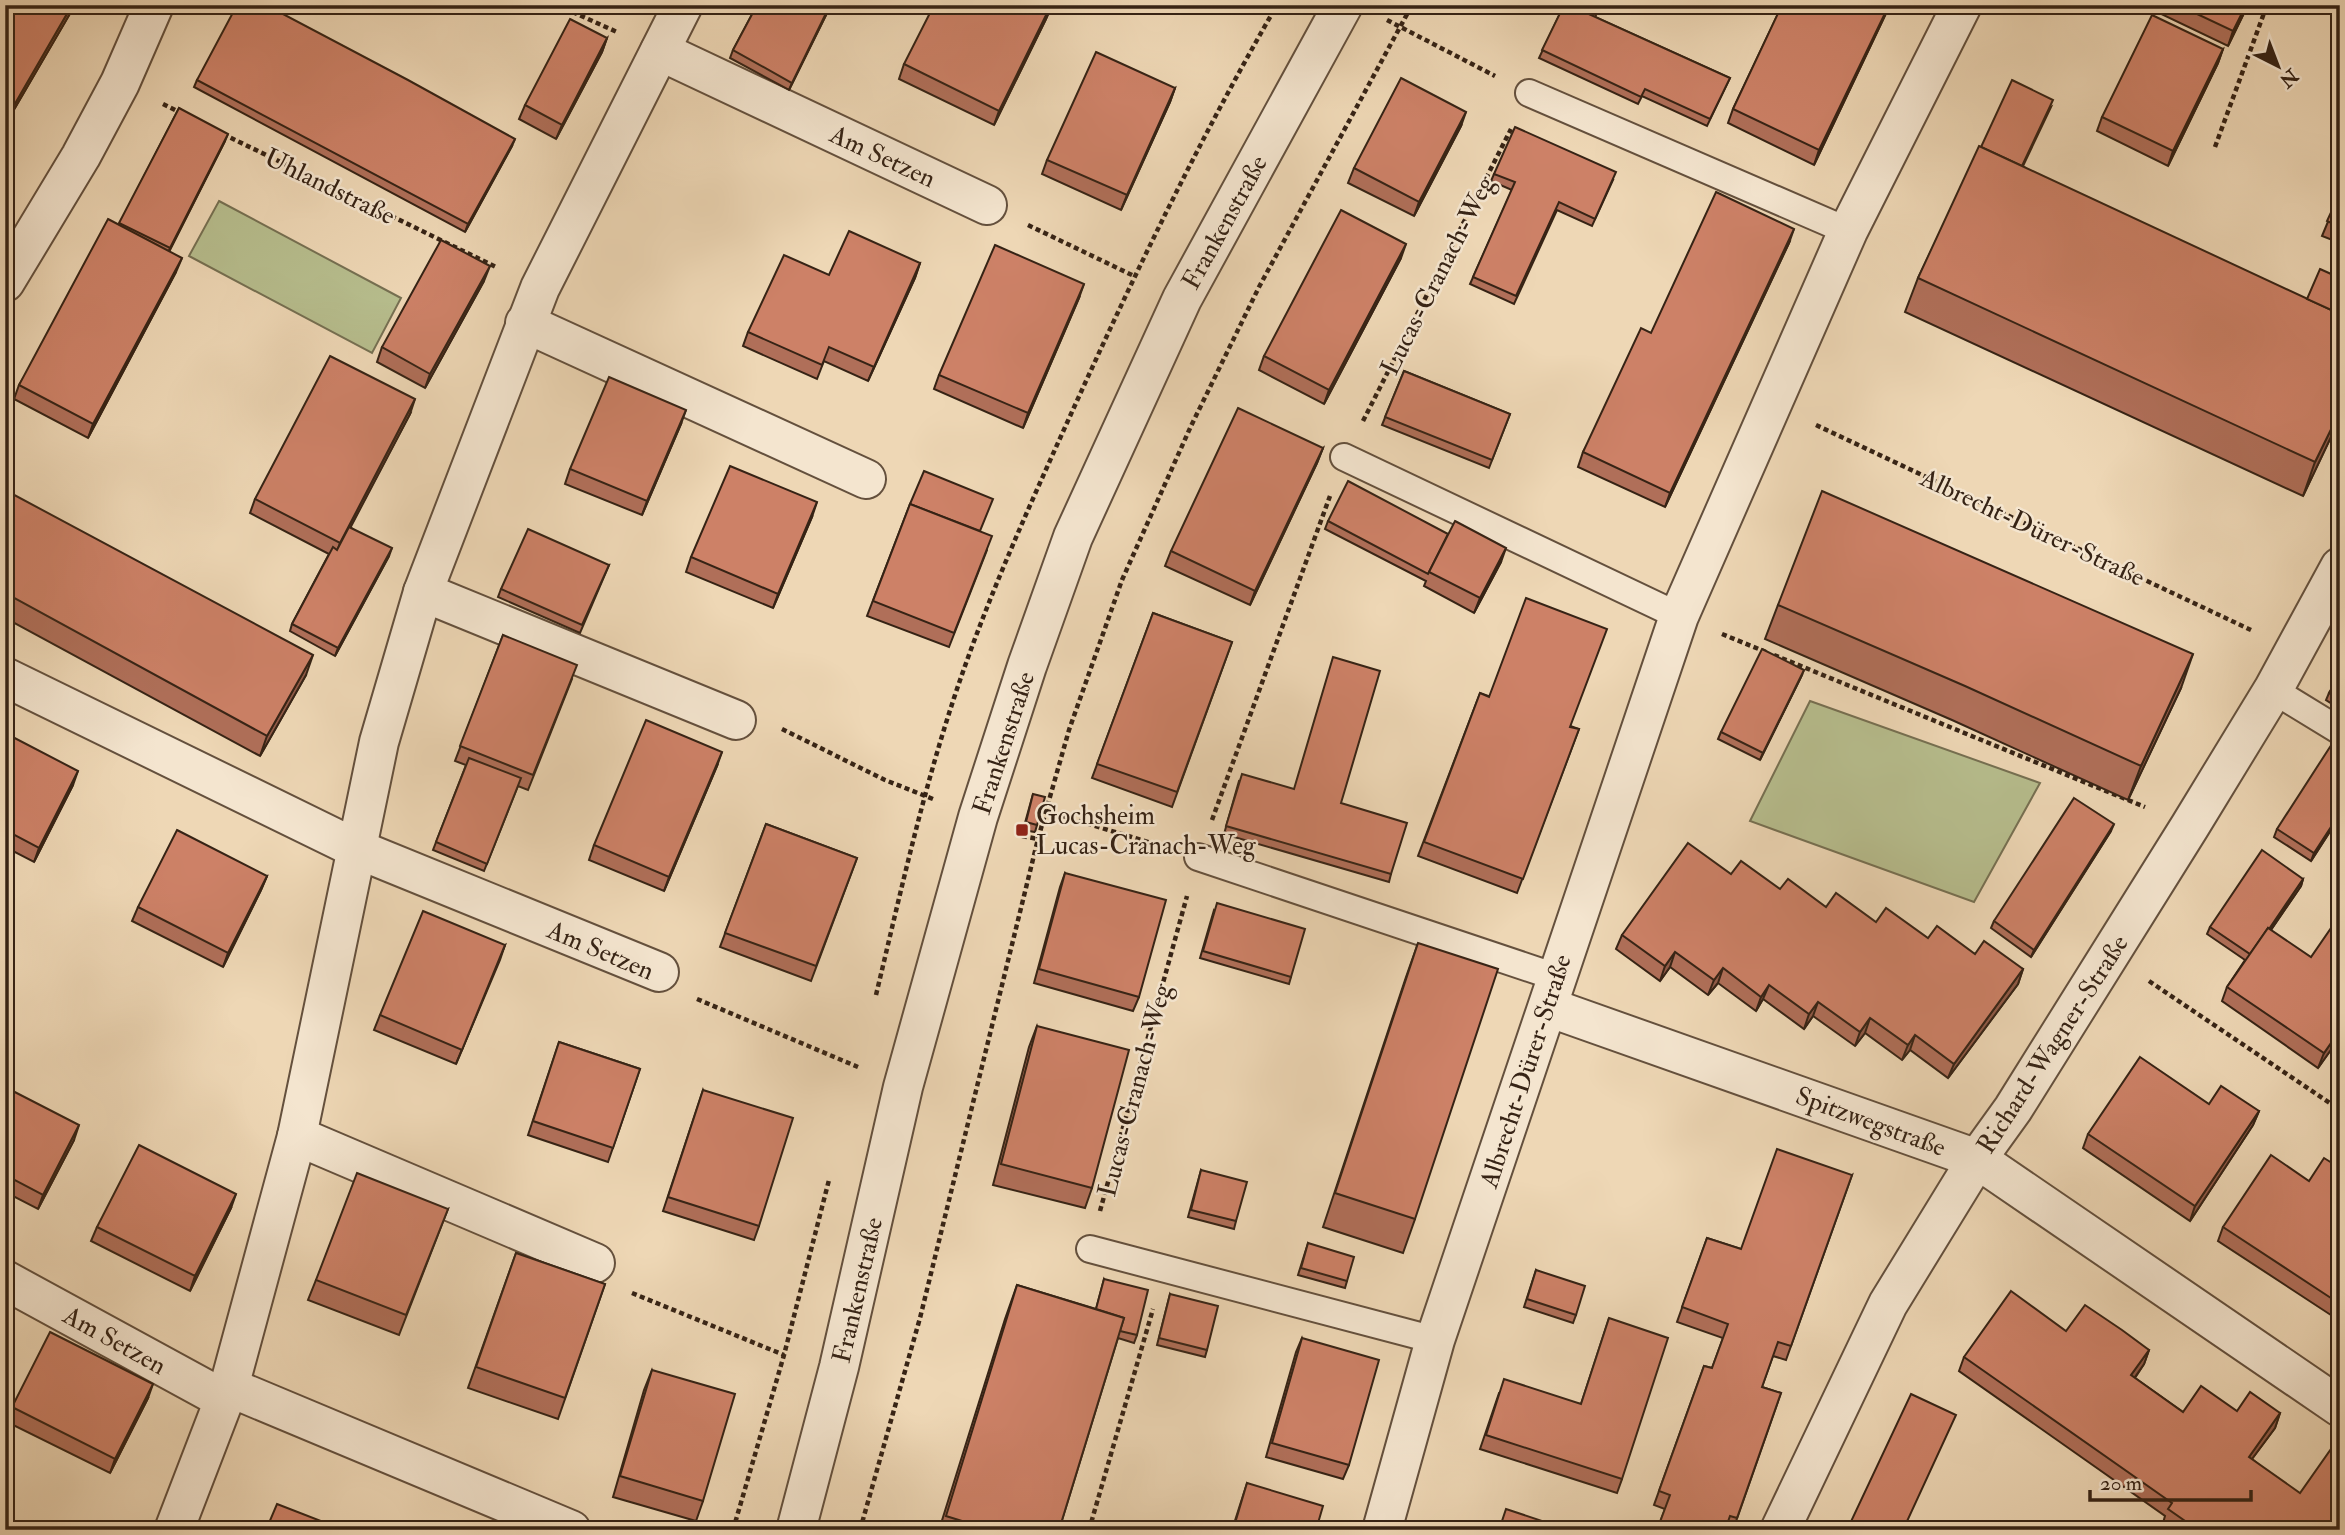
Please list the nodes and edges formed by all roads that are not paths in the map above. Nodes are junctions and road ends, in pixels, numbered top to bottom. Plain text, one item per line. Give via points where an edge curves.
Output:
1 (154, 5) edge
2 (683, 5) edge
3 (1343, 5) edge
4 (1962, 5) edge
5 (660, 51) junction
6 (1529, 93) road end
7 (987, 205) road end
8 (1848, 231) junction
9 (5, 282) edge
10 (525, 323) junction
11 (1345, 457) road end
12 (866, 479) dead end
13 (2340, 567) edge
14 (423, 592) junction
15 (1679, 616) junction
16 (5, 677) edge
17 (2273, 690) junction
18 (736, 720) road end
19 (2340, 731) edge
20 (357, 849) junction
21 (1198, 857) road end
22 (659, 972) road end
23 (1552, 992) junction
24 (297, 1136) junction
25 (1977, 1159) junction
26 (1090, 1249) road end
27 (595, 1263) road end
28 (5, 1280) edge
29 (1435, 1340) junction
30 (227, 1394) junction
31 (2340, 1407) edge
32 (174, 1530) edge
33 (571, 1530) edge
34 (796, 1530) edge
35 (1382, 1530) edge
36 (1780, 1530) edge

1 - 9 street via 81,156
2 - 5 street
3 - 34 street, Frankenstraße via 1182,299 1064,563 989,781 903,1087 839,1367
4 - 8 street, Albrecht-Dürer-Straße
5 - 7 street, Am Setzen
5 - 10 street
6 - 8 lane
8 - 15 street, Albrecht-Dürer-Straße
10 - 12 street
10 - 14 street
11 - 15 lane
13 - 17 street, Richard-Wagner-Straße
14 - 18 street
14 - 20 street via 379,742
15 - 23 street, Albrecht-Dürer-Straße
16 - 20 street, Am Setzen
17 - 19 lane
17 - 25 street, Richard-Wagner-Straße via 2110,956
20 - 22 street, Am Setzen
20 - 24 street
21 - 23 lane
23 - 25 street, Spitzwegstraße
23 - 29 street, Albrecht-Dürer-Straße
24 - 27 street
24 - 30 street
25 - 31 street, Spitzwegstraße
25 - 36 street, Richard-Wagner-Straße via 1888,1304
26 - 29 lane
28 - 30 street, Am Setzen
29 - 35 street, Albrecht-Dürer-Straße
30 - 32 street
30 - 33 street, Am Setzen

